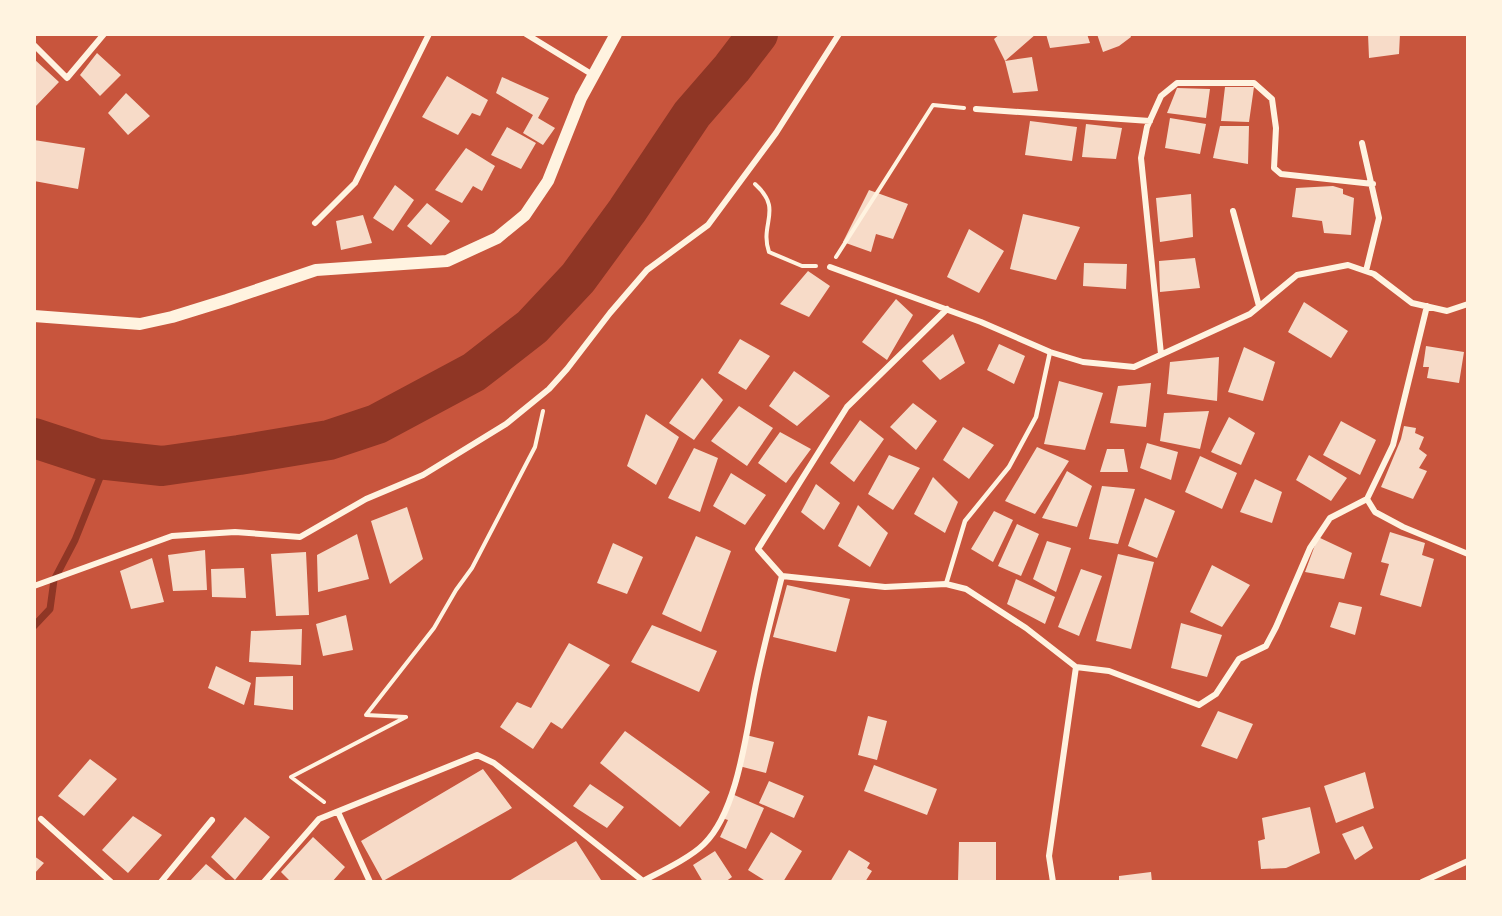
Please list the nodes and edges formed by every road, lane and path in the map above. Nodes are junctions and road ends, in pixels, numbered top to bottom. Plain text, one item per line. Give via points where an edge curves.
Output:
1 (104, 34) edge
2 (429, 34) edge
3 (526, 34) edge
4 (616, 34) edge
5 (839, 34) edge
6 (34, 45) edge
7 (593, 75) junction
8 (976, 109) joint
9 (1150, 121) junction
10 (1362, 143) dead end
11 (745, 175) junction
12 (1372, 184) junction
13 (1233, 211) dead end
14 (315, 224) dead end
15 (830, 267) junction
16 (1366, 271) junction
17 (1467, 304) edge
18 (1259, 306) junction
19 (1427, 306) junction
20 (947, 309) junction
21 (34, 316) edge
22 (1050, 352) junction
23 (1161, 354) junction
24 (549, 389) junction
25 (1367, 500) junction
26 (1467, 554) edge
27 (782, 576) junction
28 (946, 584) junction
29 (34, 586) edge
30 (1076, 667) junction
31 (338, 812) junction
32 (41, 819) dead end
33 (212, 820) dead end
34 (1467, 861) edge
35 (642, 881) edge
36 (111, 882) edge
37 (160, 882) edge
38 (264, 882) edge
39 (370, 882) edge
40 (1053, 882) edge
41 (1422, 882) edge

1 - 6 street via 67,78
2 - 14 street via 355,183
3 - 7 street
4 - 7 main road
5 - 11 street
7 - 21 main road via 549,181 525,215 497,238 447,261 316,270 216,304 140,324
8 - 9 street
8 - 15 path via 933,105
9 - 12 street via 1161,96 1177,82 1254,83 1272,99 1276,128 1274,168 1281,174
9 - 23 street via 1141,158
10 - 12 street
11 - 15 path via 764,192 771,207 766,241 769,252 802,266
11 - 24 street via 708,225 647,270
12 - 16 street via 1379,218
13 - 18 street
15 - 20 street
16 - 18 street via 1348,265 1297,275
16 - 19 street via 1412,303
17 - 19 street via 1448,311
18 - 23 street
19 - 25 street via 1393,445
20 - 22 street
20 - 27 street via 847,407 758,549
22 - 23 street via 1083,362 1134,367
22 - 28 lane via 1036,417 1009,467 965,521
24 - 29 street via 506,424 423,475 366,499 300,537 235,532 172,536
24 - 31 path via 535,447 472,568 434,628 366,715 406,717 291,777
25 - 26 street via 1375,512
25 - 30 street via 1330,518 1310,548 1266,646 1239,659 1216,694 1199,705 1109,671
27 - 28 street via 885,587
27 - 35 street via 735,787 722,818 704,844
28 - 30 street via 966,589
30 - 40 street via 1049,856
31 - 35 street via 477,755 494,763
31 - 38 street via 319,819
31 - 39 street
32 - 36 street
33 - 37 street
34 - 41 street

